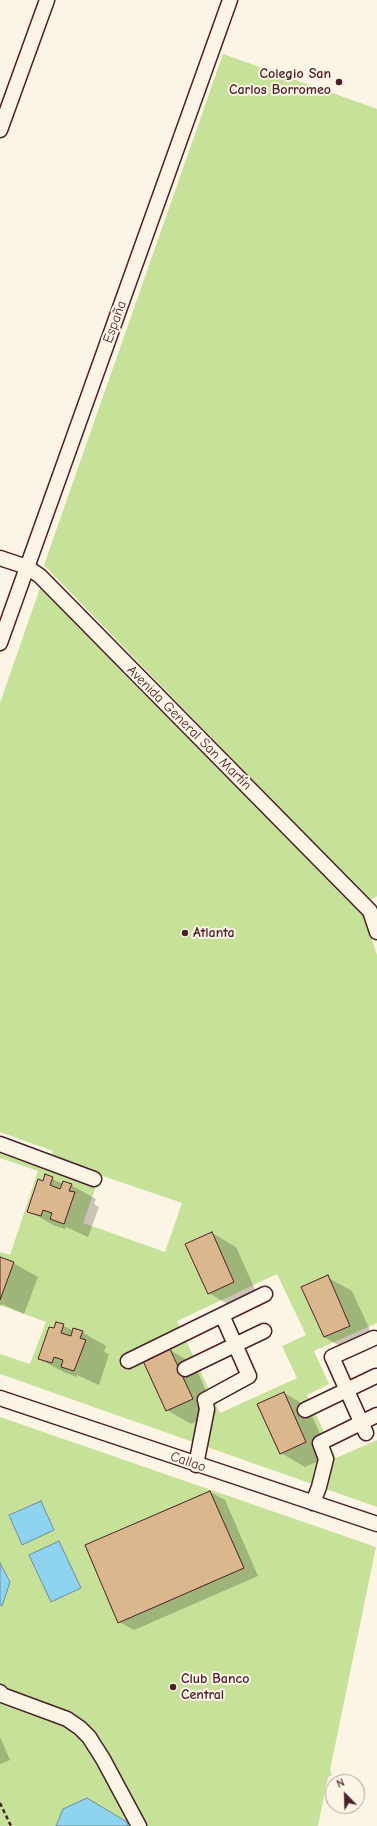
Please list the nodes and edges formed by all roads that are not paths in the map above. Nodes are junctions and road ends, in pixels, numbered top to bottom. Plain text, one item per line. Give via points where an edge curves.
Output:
1 (47, 0) edge
2 (230, 0) edge
3 (0, 130) edge
4 (0, 558) edge
5 (27, 567) junction
6 (0, 643) edge
7 (374, 909) edge
8 (377, 932) edge
9 (0, 1144) edge
10 (94, 1178) dead end
11 (265, 1294) dead end
12 (222, 1315) junction
13 (264, 1331) dead end
14 (374, 1338) dead end
15 (235, 1344) junction
16 (128, 1361) dead end
17 (185, 1368) dead end
18 (376, 1376) edge
19 (347, 1391) junction
20 (0, 1398) edge
21 (305, 1410) dead end
22 (377, 1415) edge
23 (364, 1428) junction
24 (196, 1465) junction
25 (313, 1503) junction
26 (377, 1524) edge
27 (0, 1692) edge
28 (139, 1826) edge

1 - 3 street
2 - 5 street, España
4 - 5 street, Avenida General San Martín
5 - 6 street, España
5 - 7 street, Avenida General San Martín
7 - 8 street
9 - 10 street
11 - 12 street
12 - 15 street
12 - 16 street
13 - 15 street
14 - 19 street via 332,1357
15 - 17 street
15 - 24 street via 249,1376 205,1400 207,1408
18 - 19 street
19 - 21 street
19 - 23 street
20 - 24 street, Callao
22 - 23 street
23 - 25 street via 320,1443 326,1459
24 - 25 street, Callao
25 - 26 street, Callao
27 - 28 street via 2,1695 67,1719 80,1728 103,1759

